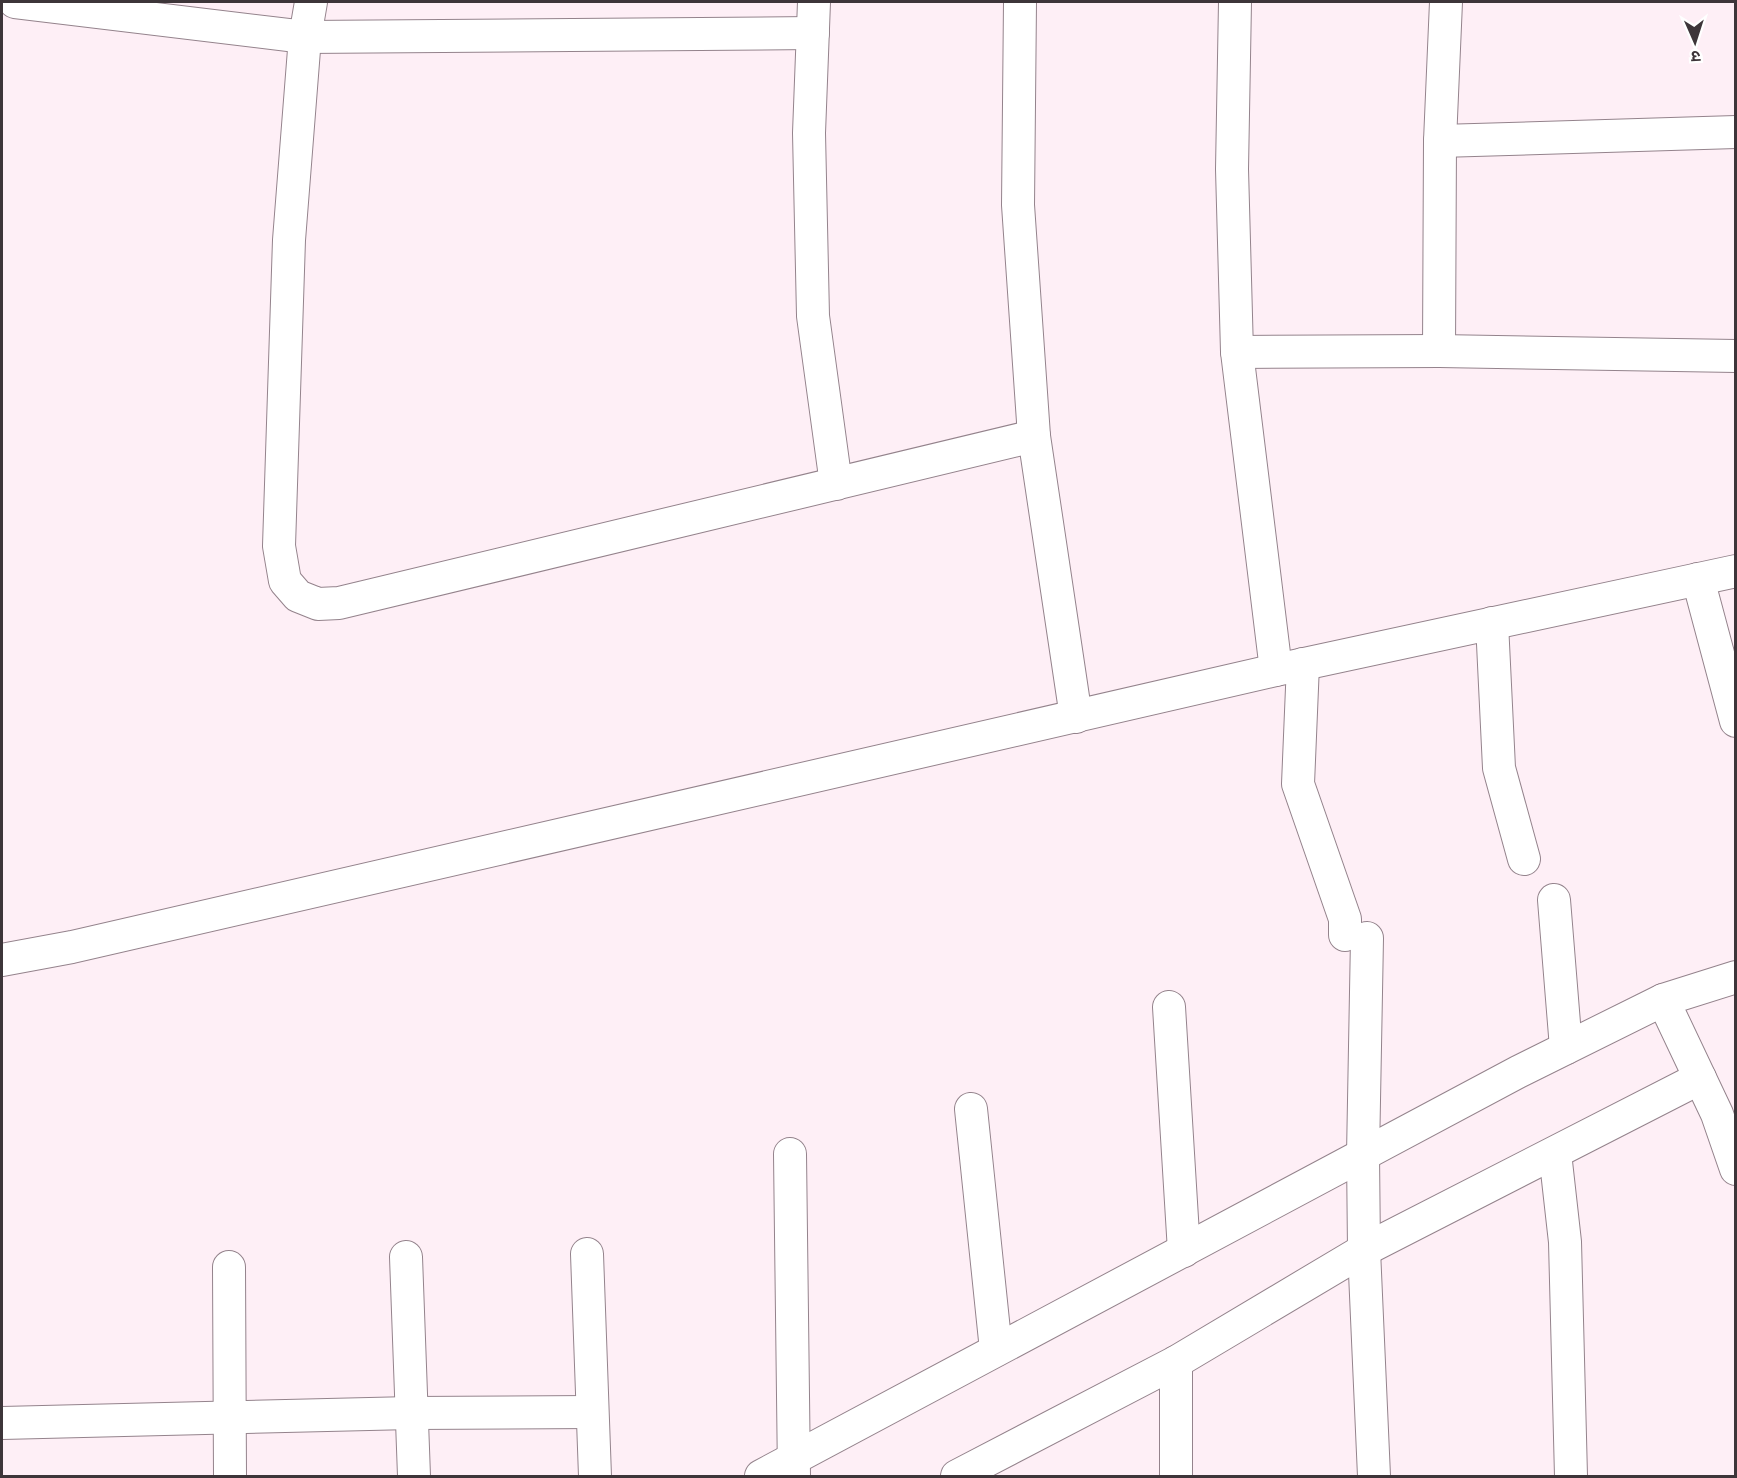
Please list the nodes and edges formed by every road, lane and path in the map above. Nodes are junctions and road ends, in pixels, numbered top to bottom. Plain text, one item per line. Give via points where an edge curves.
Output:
1 (15, 2) edge
2 (310, 2) edge
3 (814, 2) edge
4 (1020, 2) edge
5 (1235, 2) edge
6 (1446, 2) edge
7 (813, 33) junction
8 (305, 37) junction
9 (1736, 132) edge
10 (1440, 141) junction
11 (1439, 351) junction
12 (1237, 352) junction
13 (1736, 356) edge
14 (1034, 436) junction
15 (836, 484) junction
16 (1736, 571) edge
17 (1698, 579) junction
18 (1492, 623) junction
19 (1289, 668) junction
20 (1076, 717) junction
21 (1736, 721) edge
22 (1524, 859) dead end
23 (1554, 900) dead end
24 (2, 960) edge
25 (1736, 977) edge
26 (1663, 1000) junction
27 (1169, 1007) dead end
28 (1566, 1048) junction
29 (1700, 1078) junction
30 (971, 1109) dead end
31 (1555, 1153) junction
32 (790, 1154) dead end
33 (1363, 1155) junction
34 (1736, 1168) edge
35 (1364, 1250) junction
36 (1184, 1251) junction
37 (588, 1254) dead end
38 (406, 1257) dead end
39 (229, 1267) dead end
40 (996, 1350) junction
41 (1176, 1362) junction
42 (592, 1412) junction
43 (411, 1413) junction
44 (229, 1417) junction
45 (2, 1423) edge
46 (991, 1467) edge
47 (793, 1468) edge
48 (230, 1476) edge
49 (414, 1476) edge
50 (595, 1476) edge
51 (761, 1476) edge
52 (957, 1476) edge
53 (1176, 1476) edge
54 (1374, 1476) edge
55 (1570, 1476) edge

1 - 8 street
2 - 8 street
3 - 7 street
4 - 14 street via 1018,205
5 - 12 street via 1232,169
6 - 10 street
7 - 8 street
7 - 15 street via 809,133 813,316
8 - 15 street via 289,240 279,546 285,581 298,596 318,604 339,603
9 - 10 street
10 - 11 street
11 - 12 street
11 - 13 street
12 - 19 street
14 - 15 street
14 - 20 street
16 - 17 street
17 - 18 street
17 - 21 street
18 - 19 street
18 - 22 street via 1499,768
19 - 20 street
19 - 33 street via 1298,784 1344,919 1356,936
20 - 24 street
23 - 28 street
25 - 26 street
26 - 28 street
26 - 29 street
27 - 36 street
28 - 33 street
29 - 31 street
29 - 34 street
30 - 40 street
31 - 35 street
31 - 55 street via 1565,1242
32 - 47 street
33 - 35 street
33 - 36 street
35 - 41 street
35 - 54 street
36 - 40 street
37 - 42 street
38 - 43 street
39 - 44 street
40 - 47 street
41 - 46 street
41 - 53 street
42 - 43 street
42 - 50 street
43 - 44 street
43 - 49 street
44 - 45 street
44 - 48 street
46 - 52 street
47 - 51 street

